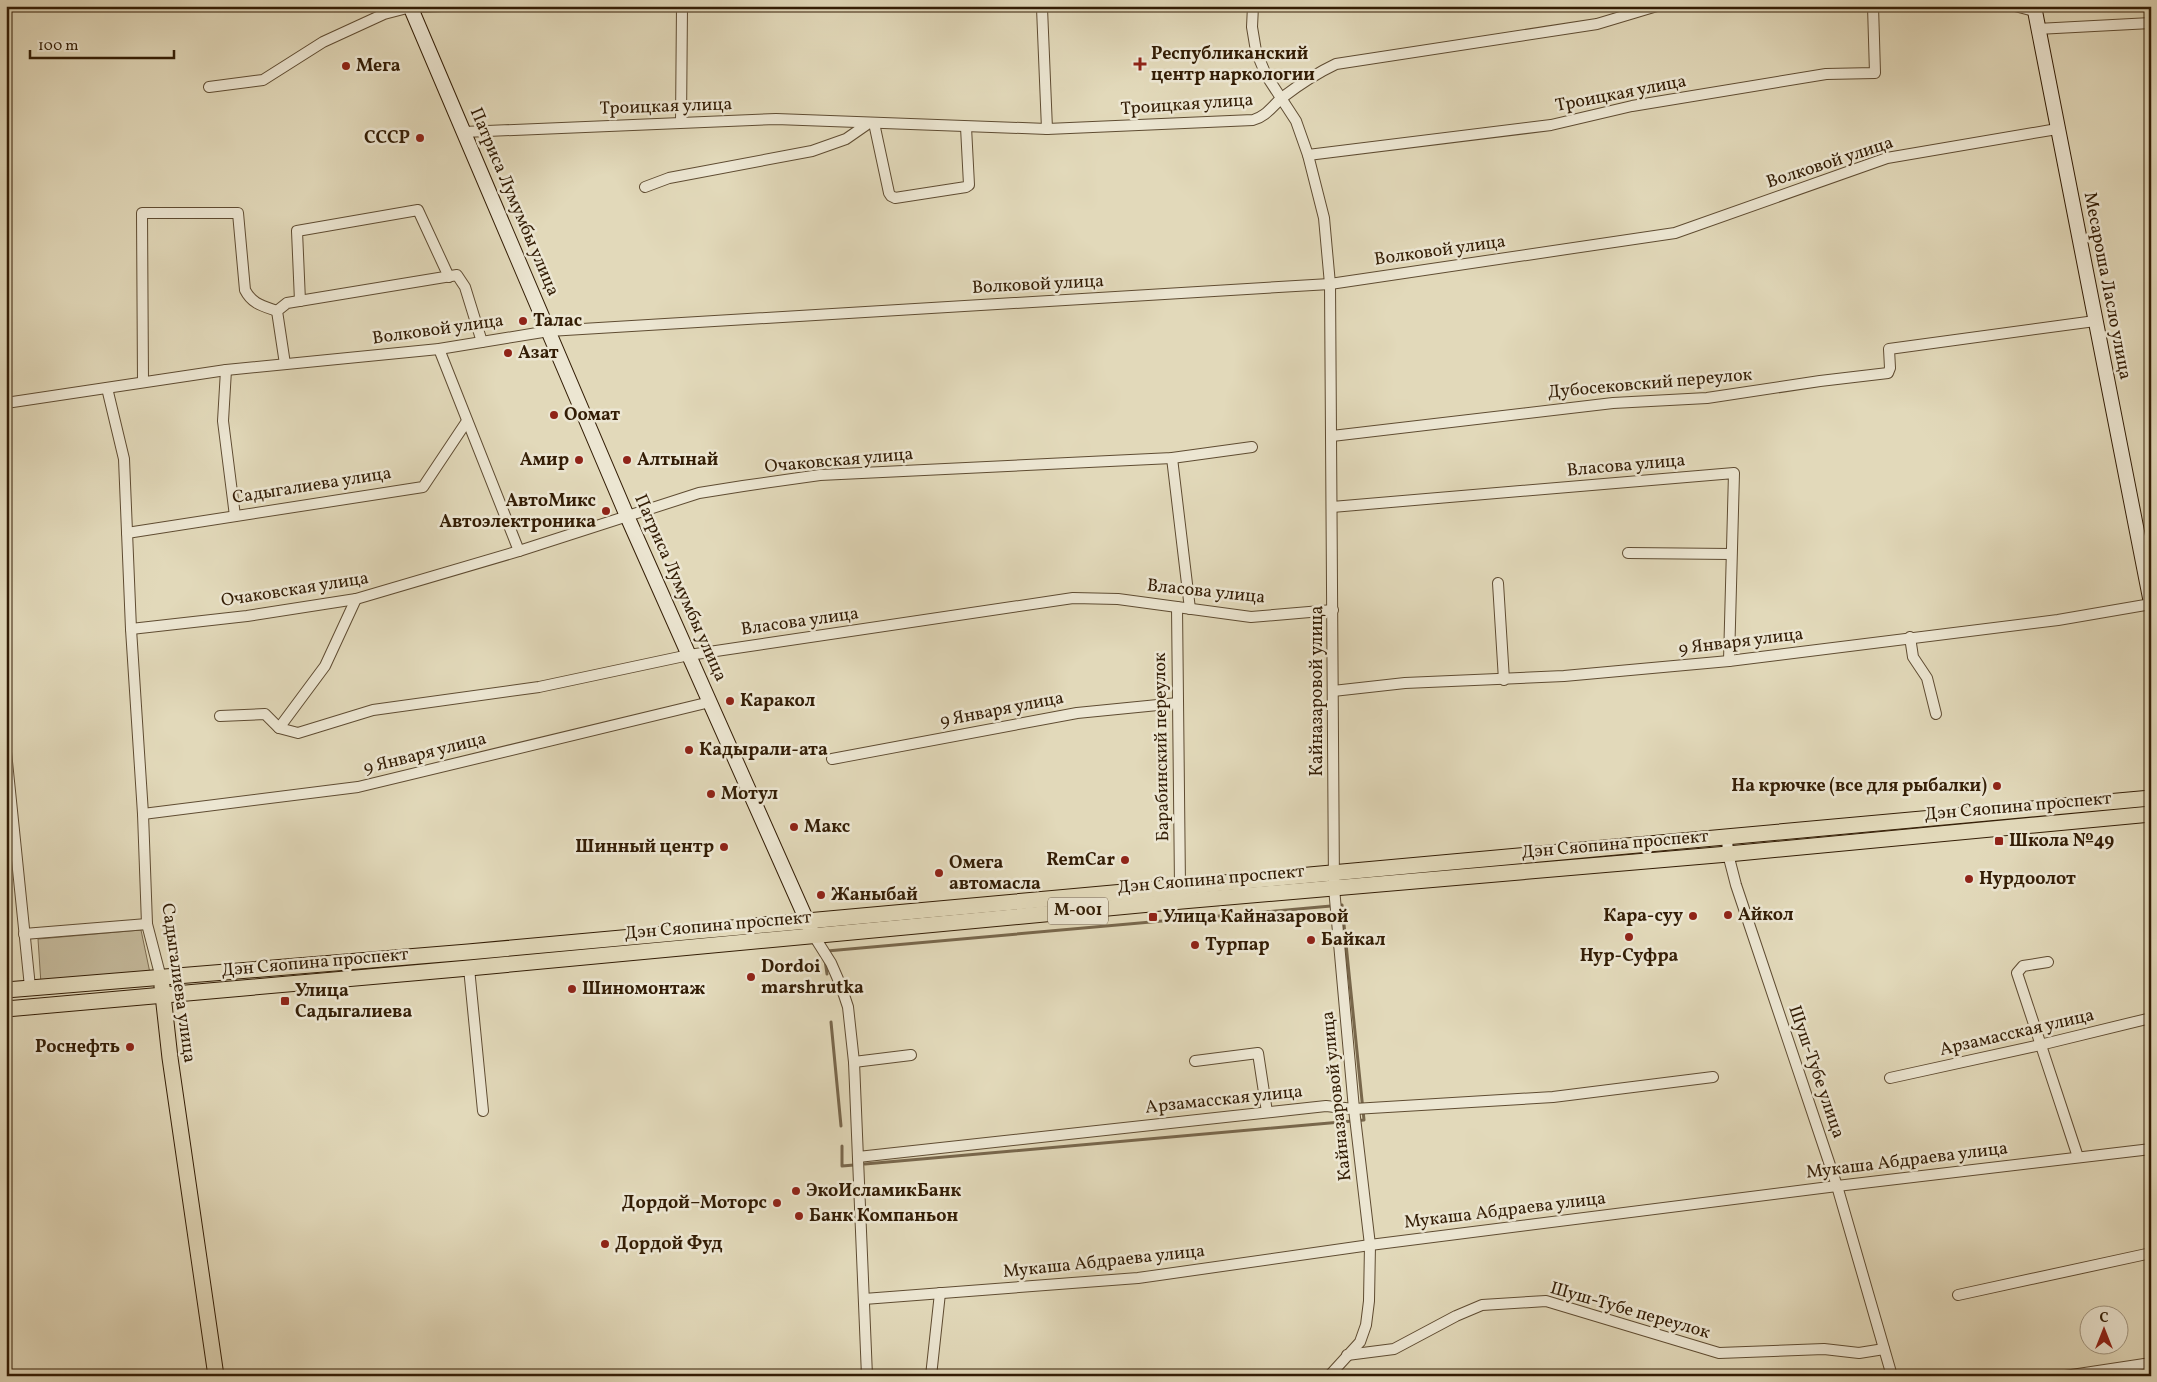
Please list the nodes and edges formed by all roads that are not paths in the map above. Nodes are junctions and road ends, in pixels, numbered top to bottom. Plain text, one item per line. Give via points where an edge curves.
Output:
1 (442, 6) edge
2 (682, 6) edge
3 (1253, 6) edge
4 (1656, 6) edge
5 (1873, 6) edge
6 (2015, 6) edge
7 (410, 7) edge
8 (1042, 8) dead end
9 (2034, 9) edge
10 (2151, 23) edge
11 (2037, 30) junction
12 (209, 87) dead end
13 (1282, 98) junction
14 (681, 122) junction
15 (871, 122) junction
16 (966, 127) junction
17 (1047, 129) junction
18 (2057, 130) junction
19 (464, 132) junction
20 (1308, 155) junction
21 (645, 187) dead end
22 (449, 277) junction
23 (1330, 284) junction
24 (300, 301) junction
25 (277, 311) junction
26 (2095, 321) junction
27 (549, 331) junction
28 (482, 342) junction
29 (439, 349) junction
30 (285, 364) junction
31 (226, 370) junction
32 (143, 382) junction
33 (107, 388) junction
34 (6, 403) edge
35 (467, 421) junction
36 (1332, 436) junction
37 (1252, 447) dead end
38 (1172, 458) junction
39 (1332, 508) junction
40 (235, 516) junction
41 (627, 516) junction
42 (127, 533) junction
43 (518, 551) junction
44 (1628, 554) dead end
45 (1730, 554) junction
46 (1498, 583) dead end
47 (356, 600) junction
48 (2151, 603) edge
49 (1177, 607) junction
50 (1190, 609) junction
51 (1332, 610) junction
52 (131, 629) junction
53 (1910, 637) junction
54 (689, 655) junction
55 (1729, 661) junction
56 (1504, 680) junction
57 (1333, 691) junction
58 (710, 702) junction
59 (1178, 703) junction
60 (1936, 714) dead end
61 (220, 716) dead end
62 (279, 728) junction
63 (6, 752) edge
64 (832, 759) dead end
65 (2151, 798) edge
66 (143, 814) junction
67 (2151, 814) edge
68 (9, 820) edge
69 (1726, 837) junction
70 (1728, 854) junction
71 (1334, 881) junction
72 (1180, 886) junction
73 (1059, 897) junction
74 (1061, 913) junction
75 (807, 921) junction
76 (147, 924) junction
77 (24, 934) junction
78 (814, 936) junction
79 (2048, 962) dead end
80 (469, 968) junction
81 (161, 978) junction
82 (30, 988) junction
83 (6, 990) edge
84 (163, 996) junction
85 (6, 1009) edge
86 (2151, 1018) edge
87 (2040, 1045) junction
88 (911, 1055) dead end
89 (1195, 1061) dead end
90 (854, 1062) junction
91 (1713, 1077) dead end
92 (1890, 1078) dead end
93 (1354, 1109) junction
94 (483, 1111) dead end
95 (1266, 1112) junction
96 (2151, 1149) edge
97 (858, 1157) junction
98 (2078, 1157) junction
99 (1837, 1186) junction
100 (1370, 1245) junction
101 (2151, 1253) edge
102 (940, 1293) junction
103 (1958, 1294) dead end
104 (864, 1299) junction
105 (1884, 1349) junction
106 (1347, 1355) junction
107 (2151, 1363) edge
108 (216, 1376) edge
109 (867, 1376) edge
110 (931, 1376) edge
111 (1329, 1376) edge
112 (1892, 1376) edge
113 (2065, 1376) edge

1 - 7 street
2 - 14 street
3 - 13 street, Кайназаровой улица via 1256,51 1266,75
4 - 13 street, Троицкая улица via 1597,24 1336,64
5 - 20 street, Троицкая улица via 1875,73 1826,74 1632,106 1551,125
6 - 9 street
7 - 12 street via 384,14 324,42 262,80
7 - 19 street, Патриса Лумумбы улица
8 - 17 street
9 - 11 street, Месароша Ласло улица
10 - 11 street
11 - 18 street, Месароша Ласло улица
13 - 17 street, Троицкая улица via 1263,116 1253,120
13 - 20 street, Кайназаровой улица via 1296,121
14 - 15 street, Троицкая улица via 776,119
14 - 19 street, Троицкая улица
15 - 16 street, Троицкая улица
15 - 16 street via 889,193 896,198 969,185
15 - 21 street via 846,139 812,151 669,178
16 - 17 street, Троицкая улица
18 - 23 street, Волковой улица via 1887,158 1675,233
18 - 26 street, Месароша Ласло улица
19 - 27 street, Патриса Лумумбы улица
20 - 23 street, Кайназаровой улица via 1324,218
22 - 24 street
22 - 24 street via 418,210 298,231
22 - 28 street via 457,275 465,288
23 - 27 street, Волковой улица
23 - 36 street, Кайназаровой улица
24 - 25 street
25 - 30 street
25 - 32 street via 248,298 238,213 142,213
26 - 36 street, Дубосековский переулок via 1889,349 1888,373 1708,398 1603,404
26 - 48 street, Месароша Ласло улица
27 - 28 street, Волковой улица
27 - 41 street, Патриса Лумумбы улица
28 - 29 street, Волковой улица
29 - 30 street, Волковой улица
29 - 35 street
30 - 31 street, Волковой улица
31 - 32 street, Волковой улица
31 - 40 street via 223,421
32 - 33 street, Волковой улица
33 - 34 street, Волковой улица
33 - 42 street, Садыгалиева улица via 124,459
35 - 40 street, Садыгалиева улица via 423,487
35 - 43 street
36 - 39 street, Кайназаровой улица
37 - 38 street, Очаковская улица
38 - 41 street, Очаковская улица via 820,475 699,493
38 - 50 street
39 - 45 street, Власова улица via 1734,472
39 - 51 street, Кайназаровой улица
40 - 42 street, Садыгалиева улица
41 - 43 street, Очаковская улица
41 - 54 street, Патриса Лумумбы улица
42 - 52 street, Садыгалиева улица
43 - 47 street, Очаковская улица
44 - 45 street
45 - 55 street, Власова улица
46 - 56 street
47 - 52 street, Очаковская улица
47 - 62 street via 325,666
48 - 53 street, 9 Января улица via 2058,620
49 - 50 street, Власова улица
49 - 54 street, Власова улица via 1118,599 1073,598
49 - 59 street, Барабинский переулок
50 - 51 street, Власова улица via 1252,617
51 - 57 street, Кайназаровой улица
52 - 66 street, Садыгалиева улица
53 - 55 street, 9 Января улица
53 - 60 street via 1913,657 1927,678
54 - 58 street, Патриса Лумумбы улица
54 - 62 street, Власова улица via 539,687 374,710 298,733
55 - 56 street, 9 Января улица
56 - 57 street, 9 Января улица
57 - 71 street, Кайназаровой улица
58 - 66 street, 9 Января улица via 358,788
58 - 75 street, Патриса Лумумбы улица
59 - 64 street, 9 Января улица via 1077,713
59 - 72 street, Барабинский переулок
61 - 62 street, Власова улица via 265,714
63 - 68 street
65 - 69 main road, Дэн Сяопина проспект / M-001
66 - 76 street, Садыгалиева улица
67 - 70 main road, Дэн Сяопина проспект / M-001
68 - 77 street
69 - 70 street, Шуш-Тубе улица
69 - 71 main road, Дэн Сяопина проспект / M-001
70 - 71 main road, Дэн Сяопина проспект / M-001
70 - 99 street, Шуш-Тубе улица
71 - 72 main road, Дэн Сяопина проспект / M-001
71 - 74 main road, Дэн Сяопина проспект / M-001
71 - 93 street, Кайназаровой улица
72 - 73 main road, Дэн Сяопина проспект / M-001
73 - 74 main road
73 - 75 main road, Дэн Сяопина проспект / M-001
74 - 78 main road, Дэн Сяопина проспект / M-001
75 - 78 street, Патриса Лумумбы улица
75 - 81 main road, Дэн Сяопина проспект / M-001
76 - 77 street
76 - 81 street, Садыгалиева улица
77 - 82 street
78 - 80 main road, Дэн Сяопина проспект / M-001
78 - 90 street, Патриса Лумумбы улица via 836,975 848,1007
79 - 87 street via 2023,966 2017,973
80 - 84 main road, Дэн Сяопина проспект / M-001
80 - 94 street
81 - 82 main road, Дэн Сяопина проспект / M-001
81 - 84 main road, Садыгалиева улица
82 - 83 main road, Дэн Сяопина проспект / M-001
84 - 85 main road, Дэн Сяопина проспект / M-001
84 - 108 main road, Садыгалиева улица
86 - 87 street, Арзамасская улица
87 - 92 street, Арзамасская улица
87 - 98 street
88 - 90 street
89 - 95 street via 1258,1053
90 - 97 street, Патриса Лумумбы улица
91 - 93 street, Арзамасская улица via 1553,1097
93 - 95 street, Арзамасская улица via 1326,1106
93 - 100 street, Кайназаровой улица
95 - 97 street, Арзамасская улица
96 - 98 street, Мукаша Абдраева улица
97 - 104 street, Патриса Лумумбы улица
98 - 99 street, Мукаша Абдраева улица
99 - 100 street, Мукаша Абдраева улица
99 - 105 street, Шуш-Тубе улица
100 - 102 street, Мукаша Абдраева улица via 1138,1278
100 - 106 street, Кайназаровой улица via 1366,1325 1360,1342
101 - 103 street
102 - 104 street, Мукаша Абдраева улица
102 - 110 street
104 - 109 street, Патриса Лумумбы улица
105 - 106 street, Шуш-Тубе переулок via 1859,1353 1824,1349 1719,1353 1546,1301 1482,1305 1394,1348
105 - 112 street, Шуш-Тубе улица
106 - 111 street, Кайназаровой улица
107 - 113 street

